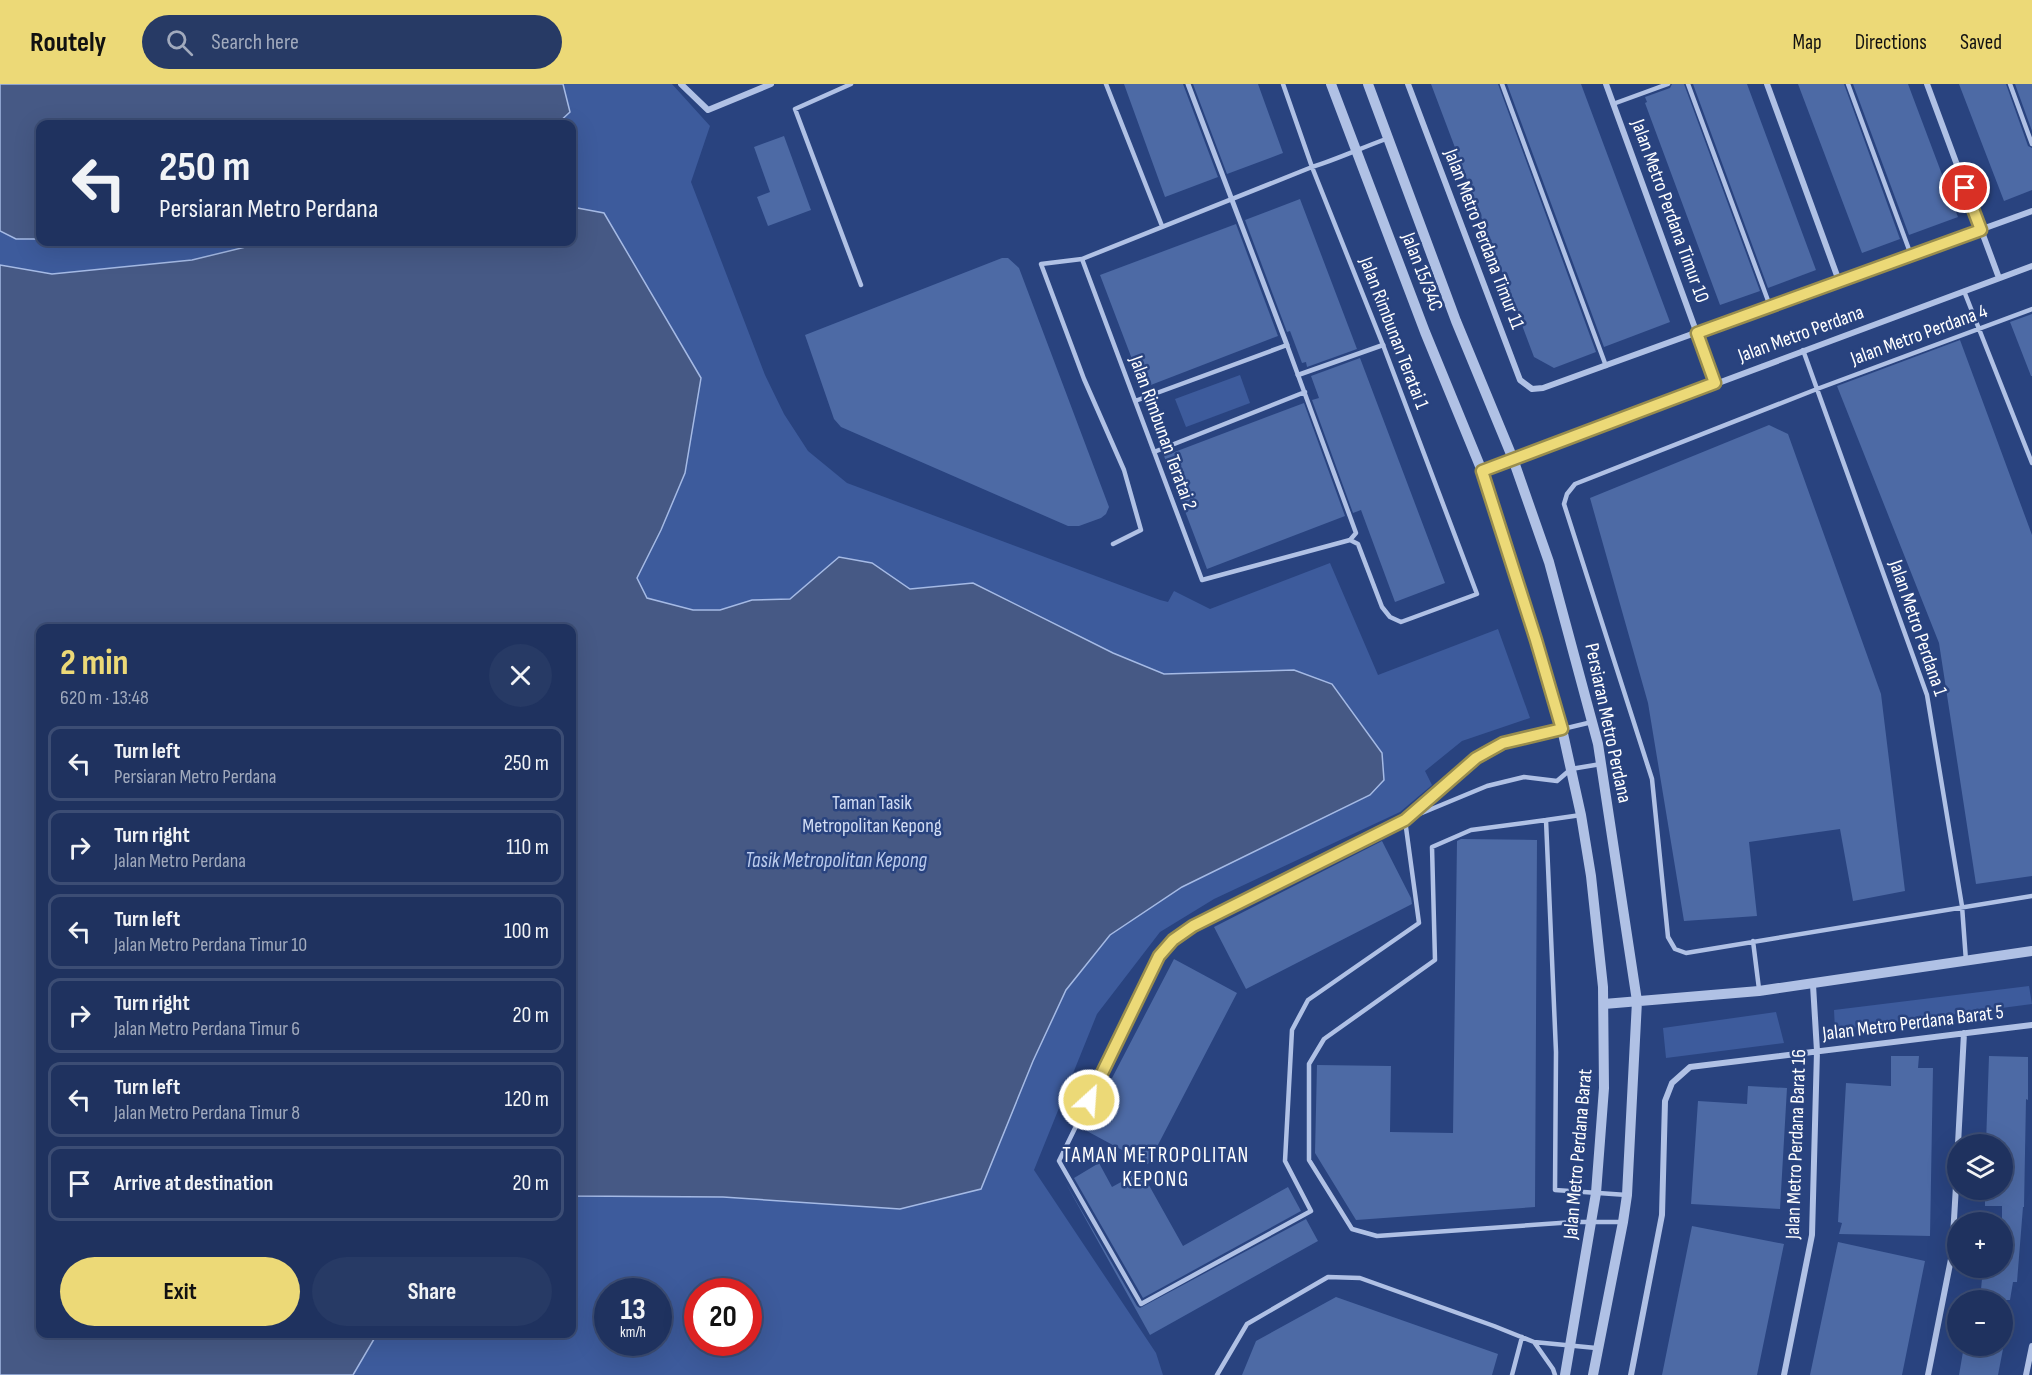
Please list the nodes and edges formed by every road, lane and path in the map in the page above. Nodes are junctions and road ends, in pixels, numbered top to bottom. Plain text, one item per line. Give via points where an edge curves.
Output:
1 (681, 84) edge
2 (771, 84) edge
3 (851, 84) edge
4 (1106, 84) edge
5 (1188, 84) edge
6 (1283, 84) edge
7 (1330, 84) edge
8 (1368, 84) edge
9 (1408, 84) edge
10 (1502, 84) edge
11 (1606, 84) edge
12 (1668, 84) edge
13 (1688, 84) edge
14 (1767, 84) edge
15 (1848, 84) edge
16 (1927, 84) edge
17 (2010, 84) edge
18 (1614, 104) junction
19 (1388, 138) junction
20 (2032, 144) edge
21 (1356, 150) junction
22 (1312, 167) junction
23 (1231, 199) junction
24 (2032, 211) edge
25 (1162, 226) junction
26 (1981, 230) junction
27 (1911, 255) junction
28 (1082, 258) junction
29 (2032, 266) edge
30 (1999, 278) junction
31 (1839, 281) junction
32 (861, 285) dead end
33 (1964, 291) junction
34 (1770, 306) junction
35 (2032, 309) edge
36 (1979, 329) junction
37 (1697, 333) junction
38 (1287, 345) junction
39 (1383, 345) junction
40 (1803, 350) junction
41 (1606, 366) junction
42 (1298, 375) junction
43 (1715, 383) junction
44 (1817, 389) junction
45 (1305, 392) junction
46 (1135, 401) junction
47 (1154, 452) junction
48 (1513, 459) junction
49 (2032, 463) edge
50 (1482, 471) junction
51 (1350, 540) junction
52 (1113, 544) dead end
53 (1593, 722) junction
54 (1562, 729) junction
55 (1601, 764) junction
56 (1571, 769) junction
57 (1581, 815) junction
58 (1405, 820) junction
59 (1546, 820) junction
60 (2032, 896) edge
61 (1962, 906) junction
62 (1753, 941) junction
63 (2032, 951) edge
64 (1966, 961) junction
65 (1813, 985) junction
66 (1759, 991) junction
67 (1637, 1001) junction
68 (1604, 1004) junction
69 (2032, 1025) edge
70 (1964, 1033) junction
71 (1817, 1052) junction
72 (1959, 1134) edge
73 (1596, 1193) junction
74 (1627, 1195) junction
75 (1955, 1200) edge
76 (1592, 1222) junction
77 (1623, 1222) junction
78 (1522, 1337) junction
79 (1533, 1342) junction
80 (1570, 1345) junction
81 (2032, 1346) edge
82 (1599, 1348) junction
83 (1217, 1375) edge
84 (1512, 1375) edge
85 (1555, 1375) edge
86 (1565, 1375) edge
87 (1593, 1375) edge
88 (1631, 1375) edge
89 (1784, 1375) edge
90 (1928, 1375) edge
91 (2026, 1375) edge

1 - 2 street via 705,109 711,110
3 - 32 lane via 795,109
4 - 25 lane
5 - 23 street
6 - 22 lane, Jalan Rimbunan Teratai 1
7 - 21 street, Jalan 15/34C
8 - 19 street, Jalan 15/34C
9 - 41 street, Jalan Metro Perdana Timur 11 via 1520,380 1532,389 1544,388
10 - 41 lane
11 - 18 street, Jalan Metro Perdana Timur 10
12 - 18 lane
13 - 34 lane
14 - 31 street
15 - 27 lane
16 - 26 street
17 - 20 lane
18 - 37 street, Jalan Metro Perdana Timur 10
19 - 21 lane
19 - 48 street, Jalan 15/34C via 1456,321
21 - 22 lane
21 - 50 street, Jalan 15/34C
22 - 23 lane
22 - 39 lane, Jalan Rimbunan Teratai 1
23 - 25 lane
23 - 38 street
24 - 26 street
25 - 28 lane
26 - 27 street
26 - 30 street
27 - 31 street
28 - 46 lane, Jalan Rimbunan Teratai 2
28 - 52 lane via 1041,264 1084,379 1124,470 1141,530
29 - 30 street, Jalan Metro Perdana
30 - 33 street, Jalan Metro Perdana
31 - 34 street
33 - 36 lane
33 - 40 street, Jalan Metro Perdana
34 - 37 street
35 - 36 lane, Jalan Metro Perdana 4
36 - 44 lane, Jalan Metro Perdana 4
36 - 49 lane
37 - 41 street
37 - 43 street, Jalan Metro Perdana Timur 10
38 - 42 lane
38 - 46 lane
39 - 42 street
39 - 51 lane, Jalan Rimbunan Teratai 1 via 1477,594 1401,622 1382,607 1358,544
40 - 43 street, Jalan Metro Perdana
40 - 44 lane, Jalan Metro Perdana 1
42 - 45 lane
43 - 48 street, Jalan Metro Perdana
44 - 61 lane, Jalan Metro Perdana 1 via 1927,695
44 - 62 lane, Jalan Metro Perdana 4 via 1575,484 1564,504 1652,780 1668,937 1675,949 1686,953
45 - 47 lane
45 - 51 lane via 1356,533
46 - 47 lane, Jalan Rimbunan Teratai 2
47 - 51 lane, Jalan Rimbunan Teratai 2 via 1202,580
48 - 50 street, Jalan Metro Perdana
48 - 53 street, Persiaran Metro Perdana via 1549,562
50 - 54 street
53 - 54 lane
53 - 55 street, Persiaran Metro Perdana
54 - 56 street
54 - 58 lane via 1503,743 1476,758
55 - 56 lane
55 - 67 street, Persiaran Metro Perdana
56 - 57 street
56 - 58 lane via 1557,781 1524,777 1487,786
57 - 59 lane
57 - 68 street via 1592,876
58 - 58 lane via 1419,923 1308,1000 1292,1030 1285,1161 1311,1211 1141,1304 1059,1161 1159,956 1193,926
59 - 73 lane via 1556,1052 1555,1190
59 - 76 lane via 1471,830 1432,847 1435,960 1324,1039 1309,1064 1309,1160 1352,1229 1377,1236
60 - 61 lane
61 - 62 lane
61 - 64 lane, Jalan Metro Perdana 1
62 - 66 lane
63 - 64 street
64 - 65 street
65 - 66 street
65 - 71 street, Jalan Metro Perdana Barat 16
66 - 67 street
67 - 68 street
67 - 74 street
68 - 73 street, Jalan Metro Perdana Barat via 1604,1088
69 - 70 street, Jalan Metro Perdana Barat 5
70 - 71 street, Jalan Metro Perdana Barat 5
70 - 72 street
71 - 88 street, Jalan Metro Perdana Barat 5 via 1690,1067 1672,1083 1665,1101 1662,1215
71 - 89 street, Jalan Metro Perdana Barat 16 via 1812,1235
73 - 74 lane
73 - 76 street, Jalan Metro Perdana Barat
74 - 77 street
75 - 90 street via 1952,1254
76 - 77 lane
76 - 80 street, Jalan Metro Perdana Barat
77 - 82 street
78 - 79 lane
78 - 83 lane via 1360,1278 1328,1277 1247,1324
78 - 84 lane
79 - 80 lane
79 - 85 lane
80 - 82 lane
80 - 86 street, Jalan Metro Perdana Barat
81 - 91 street
82 - 87 street

